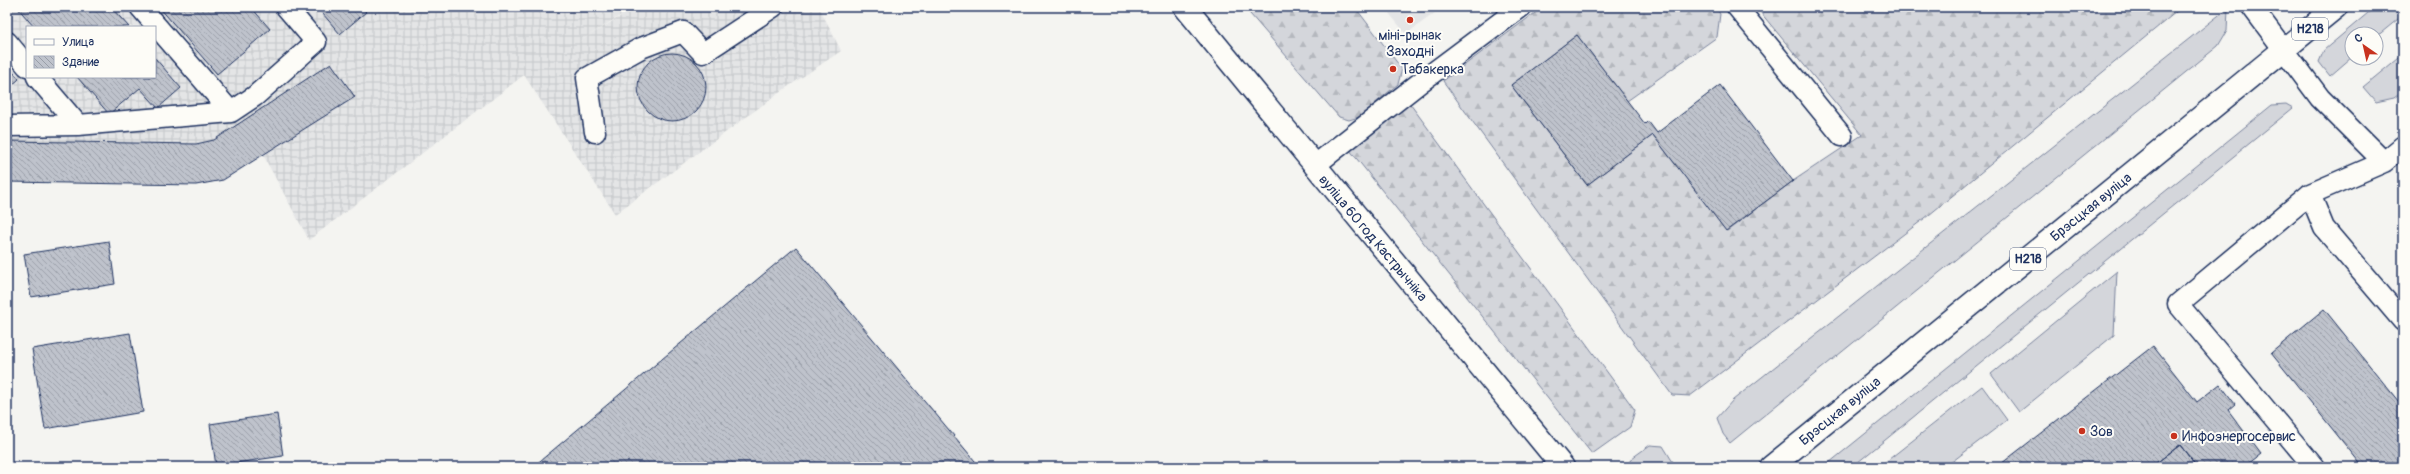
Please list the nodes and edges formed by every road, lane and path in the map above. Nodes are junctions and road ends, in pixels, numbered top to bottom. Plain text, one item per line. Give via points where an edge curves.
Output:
1 (140, 7) edge
2 (286, 7) edge
3 (773, 7) edge
4 (1185, 7) edge
5 (1522, 7) edge
6 (1737, 7) edge
7 (2252, 7) edge
8 (2336, 7) edge
9 (7, 42) edge
10 (2284, 50) junction
11 (26, 65) edge
12 (38, 78) edge
13 (231, 112) junction
14 (78, 125) junction
15 (7, 126) edge
16 (595, 132) dead end
17 (1842, 136) dead end
18 (2403, 146) edge
19 (2384, 162) junction
20 (1314, 166) junction
21 (2310, 194) junction
22 (2403, 321) edge
23 (1563, 467) edge
24 (1771, 467) edge
25 (2314, 467) edge

1 - 13 lane
2 - 13 lane via 316,42 255,96
3 - 16 lane via 703,53 683,32 641,48 587,78
4 - 20 main road, вуліца 60 год Кастрычніка
5 - 20 lane
6 - 17 lane
7 - 10 lane
8 - 10 main road, Брэсцкая вуліца / Н218
9 - 11 lane
10 - 19 lane via 2320,98
10 - 24 main road, Брэсцкая вуліца / Н218
12 - 14 lane
13 - 14 lane
14 - 15 lane
18 - 19 lane
19 - 21 lane
20 - 23 main road, вуліца 60 год Кастрычніка
21 - 22 lane via 2324,228
21 - 25 lane via 2178,304

